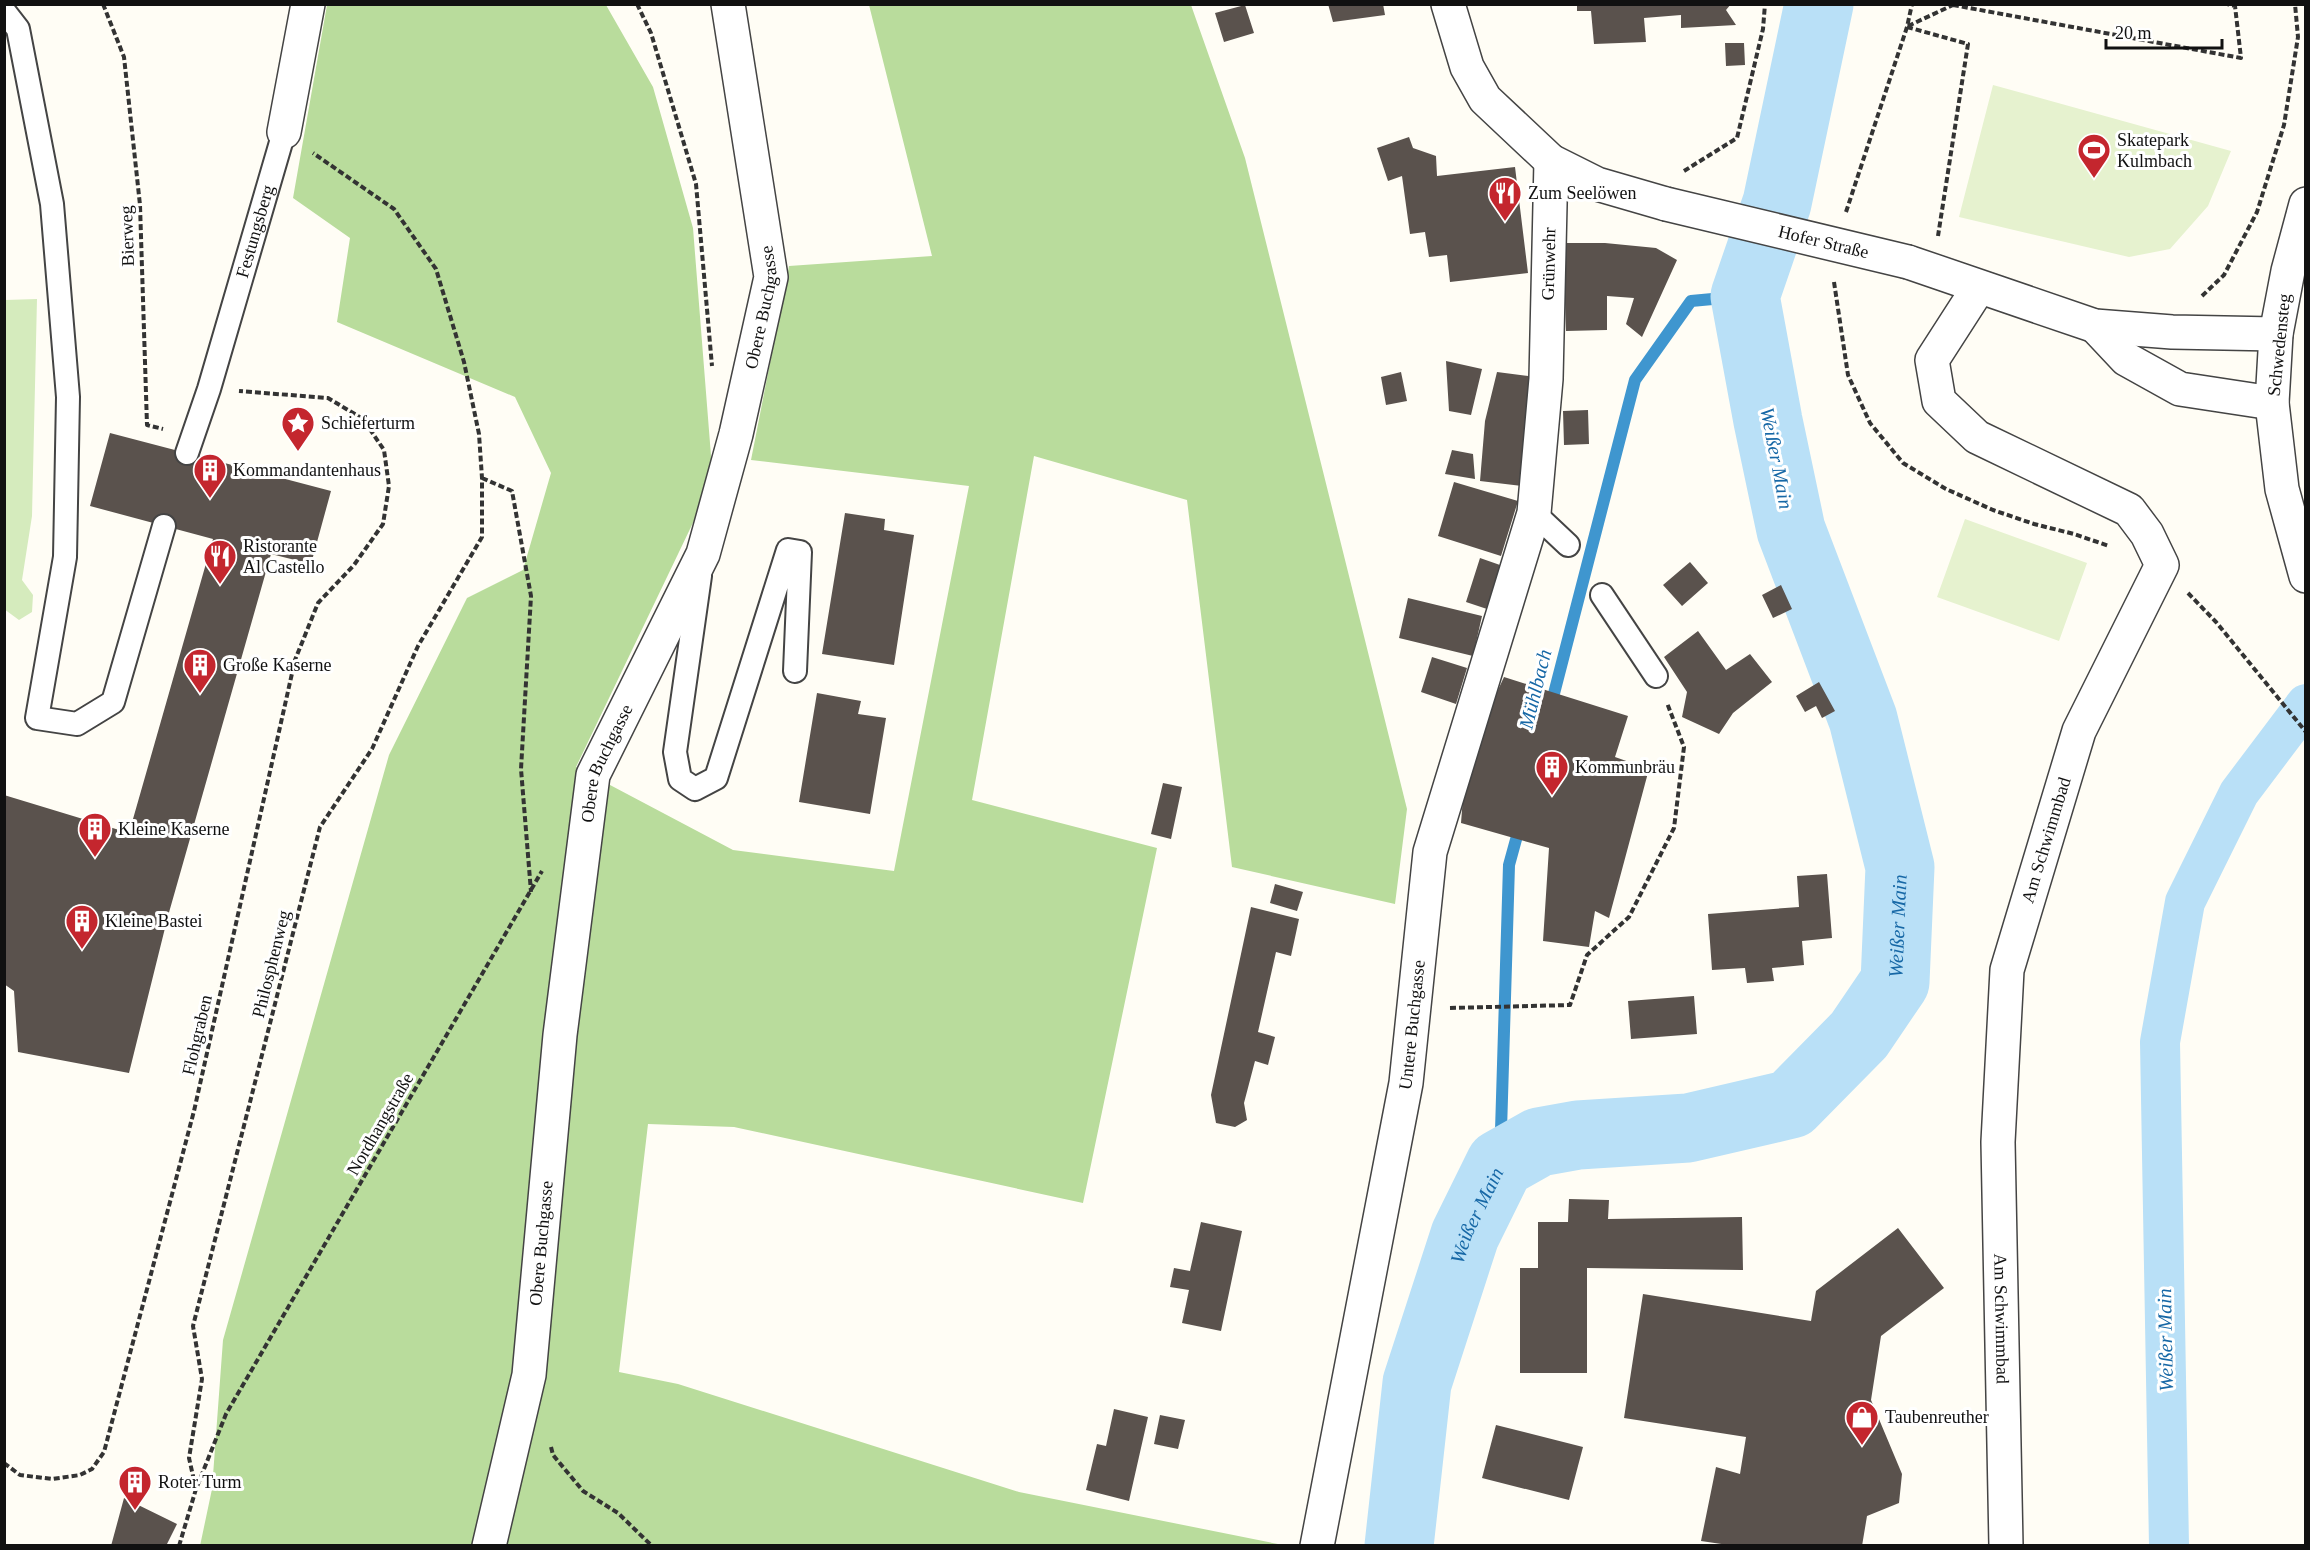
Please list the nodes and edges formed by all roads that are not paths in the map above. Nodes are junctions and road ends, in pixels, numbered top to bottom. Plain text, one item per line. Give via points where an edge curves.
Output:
1 (308, 4) edge
2 (728, 4) edge
3 (1448, 4) edge
4 (4, 11) edge
5 (284, 132) joint
6 (1551, 160) junction
7 (2306, 204) edge
8 (1979, 287) junction
9 (2095, 326) junction
10 (2276, 334) junction
11 (2272, 403) junction
12 (190, 444) road end
13 (1534, 513) junction
14 (164, 525) dead end
15 (1568, 545) dead end
16 (703, 554) junction
17 (2306, 576) edge
18 (1602, 595) dead end
19 (795, 671) dead end
20 (1656, 676) road end
21 (489, 1545) edge
22 (1317, 1545) edge
23 (2006, 1545) edge

1 - 5 street, Festungsberg
2 - 16 street, Obere Buchgasse via 771,277
3 - 6 street via 1467,67 1485,99
4 - 14 lane via 18,29 52,204 68,397 65,556 37,718 77,724 113,702
5 - 12 lane, Festungsberg
6 - 8 street, Hofer Straße, bridge via 1597,184 1908,261
6 - 13 street, Grünwehr via 1546,379
7 - 10 street, Schwedensteg
8 - 9 street, Hofer Straße
8 - 23 street, Am Schwimmbad via 1932,360 1939,401 1977,437 2129,510 2147,534 2162,565 2079,731 2007,970 1998,1142
9 - 10 street, Hofer Straße
9 - 11 street, Hofer Straße via 2126,358 2180,389
10 - 11 street, Schwedensteg
11 - 17 street, Schwedensteg via 2282,489
13 - 15 lane
13 - 22 street, Untere Buchgasse via 1430,852 1406,1083
16 - 19 lane via 675,752 680,779 695,789 716,778 788,550 800,552
16 - 21 street, Obere Buchgasse via 593,775 560,1035 529,1375
18 - 20 lane

